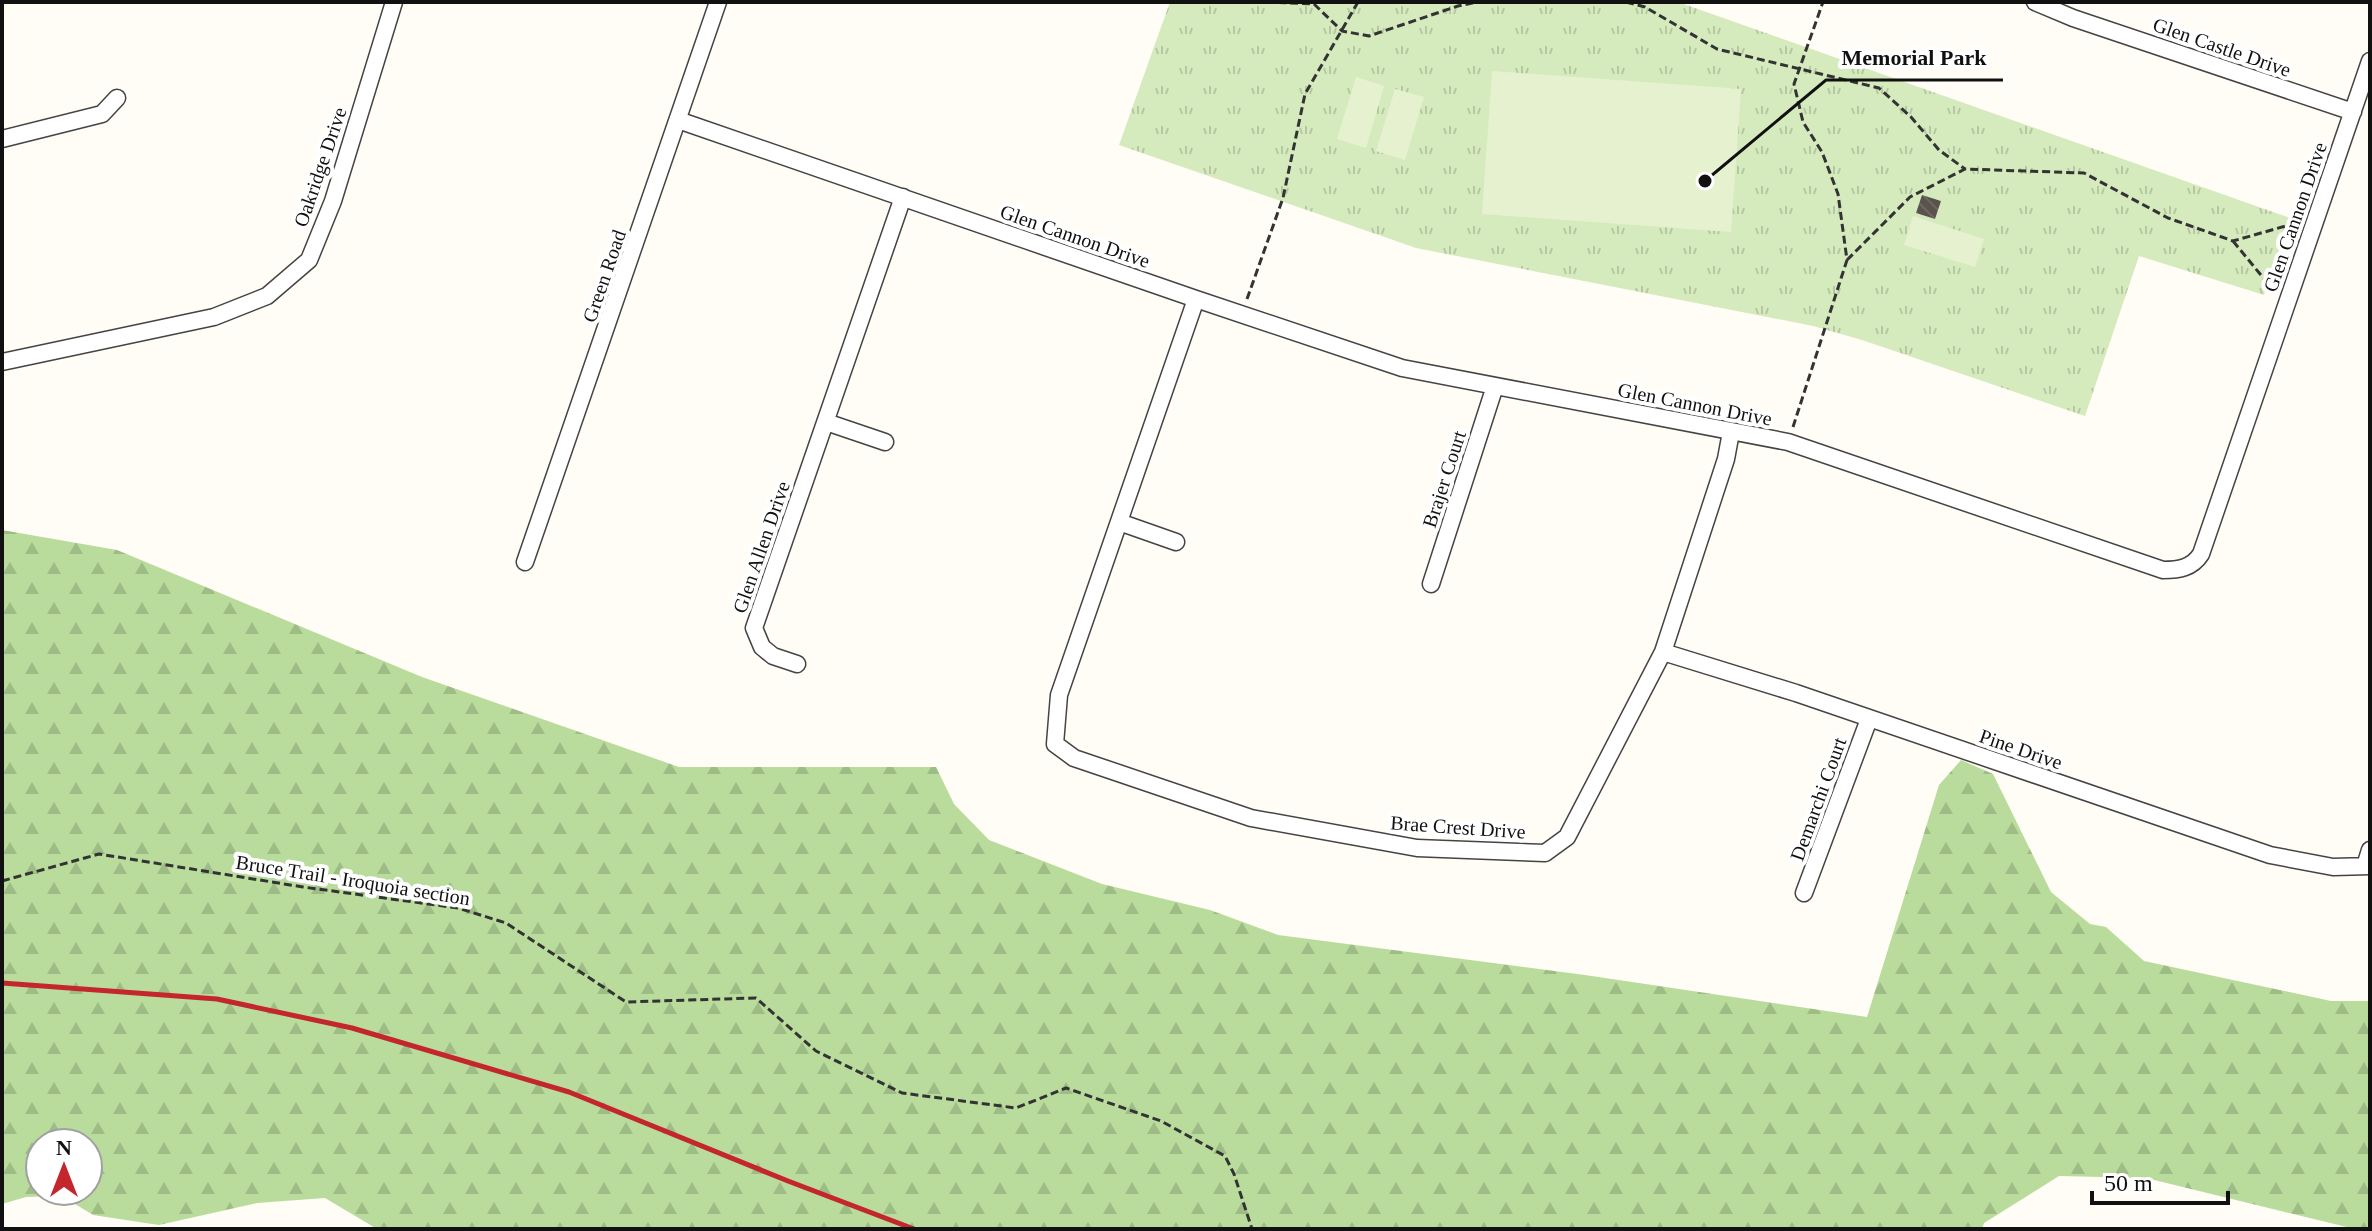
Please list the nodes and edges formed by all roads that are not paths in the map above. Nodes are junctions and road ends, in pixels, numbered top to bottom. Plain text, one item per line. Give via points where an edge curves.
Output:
1 (394, 2) edge
2 (718, 2) edge
3 (2035, 2) edge
4 (2370, 61) edge
5 (117, 98) dead end
6 (2353, 112) junction
7 (678, 120) junction
8 (2, 139) edge
9 (903, 197) junction
10 (1196, 299) junction
11 (2, 362) edge
12 (1495, 386) junction
13 (826, 422) junction
14 (1731, 432) junction
15 (885, 442) dead end
16 (1119, 522) junction
17 (1176, 542) dead end
18 (525, 562) dead end
19 (1431, 584) dead end
20 (1663, 652) junction
21 (797, 664) dead end
22 (1869, 719) junction
23 (2368, 860) edge
24 (1804, 893) dead end

1 - 11 street, Oakridge Drive via 333,201 309,260 267,296 214,317
2 - 7 street, Green Road
3 - 6 street, Glen Castle Drive
4 - 6 street, Glen Cannon Drive
5 - 8 street via 102,114
6 - 14 street, Glen Cannon Drive via 2196,563 2163,570 1788,442
7 - 9 street, Glen Cannon Drive
7 - 18 street, Green Road
9 - 10 street, Glen Cannon Drive
9 - 13 street, Glen Allen Drive
10 - 12 street, Glen Cannon Drive via 1402,368
10 - 16 street, Brae Crest Drive
12 - 14 street, Glen Cannon Drive
12 - 19 street, Brajer Court
13 - 15 street
13 - 21 street, Glen Allen Drive via 754,628 762,647
14 - 20 street, Brae Crest Drive
16 - 17 street
16 - 20 street, Brae Crest Drive via 1059,695 1055,744 1074,758 1251,818 1417,848 1545,853 1567,837
20 - 22 street, Pine Drive
22 - 23 street, Pine Drive via 2270,855 2333,867
22 - 24 street, Demarchi Court

